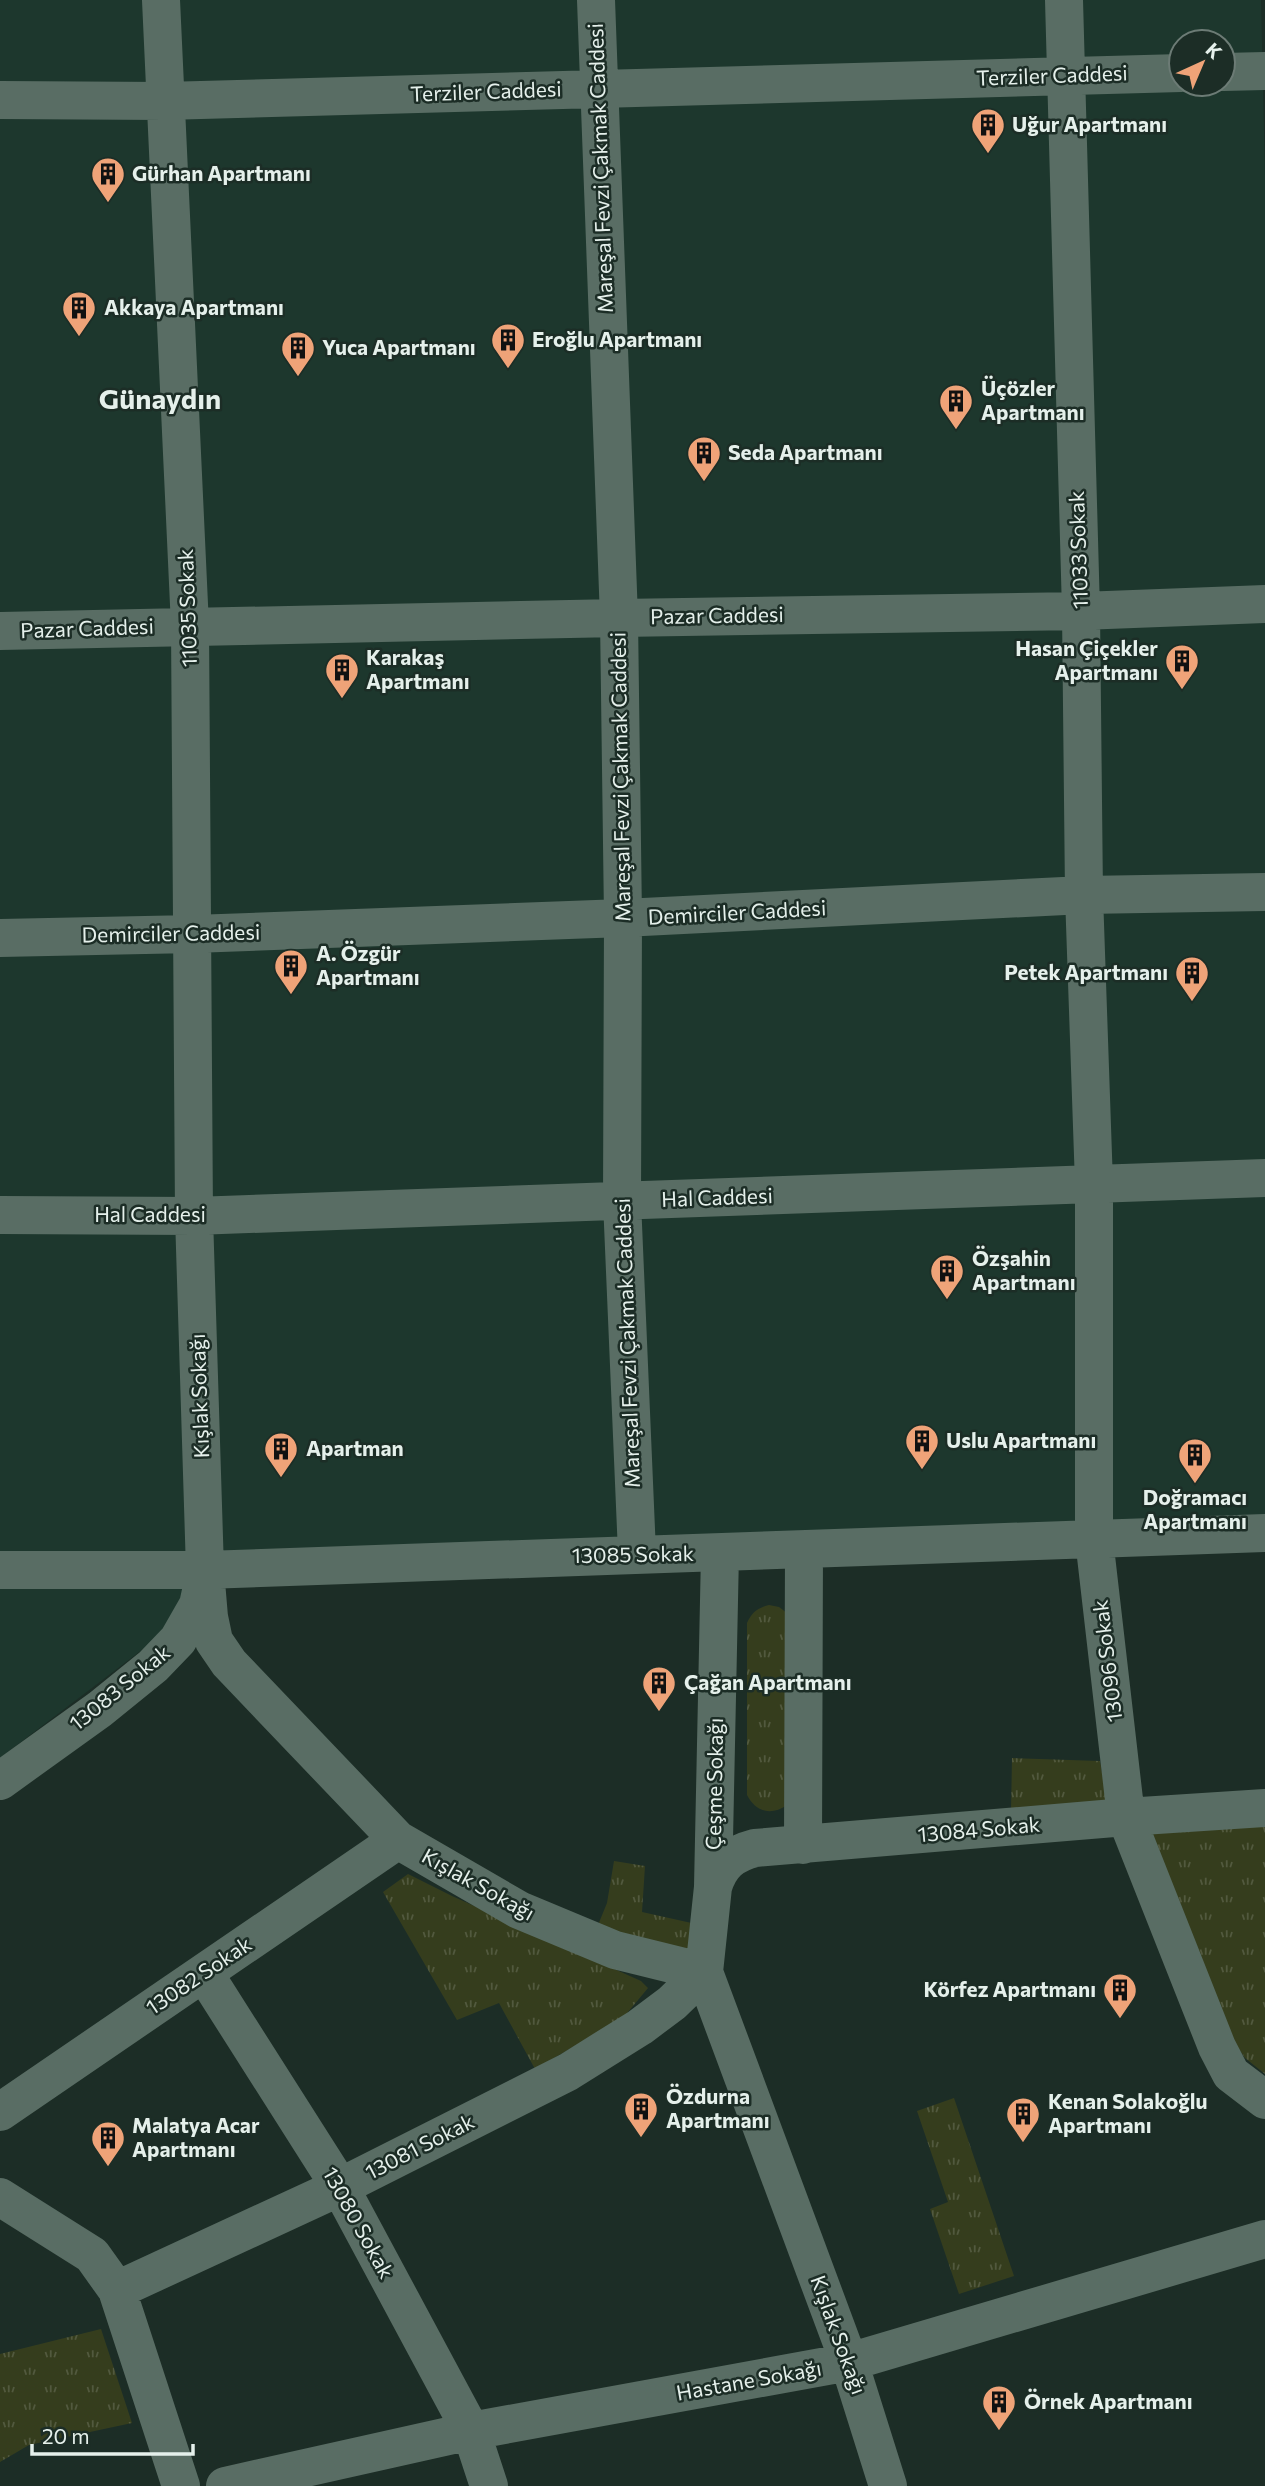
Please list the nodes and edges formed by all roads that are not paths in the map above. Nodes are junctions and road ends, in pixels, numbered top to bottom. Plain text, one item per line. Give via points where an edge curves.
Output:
1 (161, 0) edge
2 (596, 0) edge
3 (1064, 0) edge
4 (1265, 71) edge
5 (1237, 72) edge
6 (1167, 73) edge
7 (1066, 76) junction
8 (598, 89) junction
9 (0, 100) edge
10 (164, 101) junction
11 (1265, 604) edge
12 (1081, 611) junction
13 (619, 618) junction
14 (190, 626) junction
15 (0, 631) edge
16 (1265, 892) edge
17 (1084, 895) junction
18 (623, 918) junction
19 (193, 934) junction
20 (0, 937) edge
21 (1265, 1178) edge
22 (1094, 1184) junction
23 (622, 1201) junction
24 (0, 1215) edge
25 (194, 1216) junction
26 (1265, 1533) edge
27 (1094, 1539) junction
28 (804, 1550) junction
29 (636, 1553) junction
30 (720, 1553) junction
31 (0, 1570) edge
32 (205, 1570) junction
33 (0, 1782) edge
34 (1265, 1808) edge
35 (1126, 1817) junction
36 (398, 1840) junction
37 (803, 1844) junction
38 (713, 1887) junction
39 (704, 1972) junction
40 (204, 1973) junction
41 (1265, 2100) edge
42 (0, 2112) edge
43 (340, 2187) junction
44 (0, 2197) edge
45 (1265, 2239) edge
46 (117, 2290) junction
47 (849, 2362) junction
48 (471, 2431) junction
49 (181, 2486) edge
50 (225, 2486) edge
51 (489, 2486) edge
52 (888, 2486) edge

1 - 10 street, 11035 Sokak
2 - 8 street, Mareşal Fevzi Çakmak Caddesi
3 - 7 street, 11033 Sokak
4 - 5 street
6 - 7 street, Terziler Caddesi
7 - 8 street, Terziler Caddesi
7 - 12 street, 11033 Sokak
8 - 10 street, Terziler Caddesi
8 - 13 street, Mareşal Fevzi Çakmak Caddesi
9 - 10 street, Terziler Caddesi
10 - 14 street, 11035 Sokak
11 - 12 street, Pazar Caddesi
12 - 13 street, Pazar Caddesi
12 - 17 street, 11033 Sokak
13 - 14 street, Pazar Caddesi
13 - 18 street, Mareşal Fevzi Çakmak Caddesi
14 - 15 street, Pazar Caddesi
14 - 19 street, 11035 Sokak
16 - 17 street, Demirciler Caddesi
17 - 18 street, Demirciler Caddesi
17 - 22 street, 11033 Sokak
18 - 19 street, Demirciler Caddesi
18 - 23 street, Mareşal Fevzi Çakmak Caddesi
19 - 20 street, Demirciler Caddesi
19 - 25 street, 11035 Sokak
21 - 22 street, Hal Caddesi
22 - 23 street, Hal Caddesi
22 - 27 street, 13096 Sokak
23 - 25 street, Hal Caddesi
23 - 29 street, Mareşal Fevzi Çakmak Caddesi
24 - 25 street, Hal Caddesi
25 - 32 street, Kışlak Sokağı
26 - 27 street, 13085 Sokak
27 - 28 street, 13085 Sokak
27 - 35 street, 13096 Sokak
28 - 30 street, 13085 Sokak
28 - 37 street
29 - 30 street, 13085 Sokak
29 - 32 street, 13085 Sokak
30 - 38 street, Çeşme Sokağı
31 - 32 street, 13085 Sokak
32 - 33 street, 13083 Sokak via 198,1605 178,1640 153,1667
32 - 36 street, Kışlak Sokağı via 214,1641 229,1663
34 - 35 street, 13084 Sokak
35 - 37 street, 13084 Sokak
35 - 41 street, 13096 Sokak via 1217,2047 1231,2074
36 - 39 street, Kışlak Sokağı via 519,1910 615,1950
36 - 40 street, 13082 Sokak
37 - 38 street, 13084 Sokak via 739,1853 724,1862
38 - 39 street, Çeşme Sokağı
39 - 43 street, 13081 Sokak via 640,2027 568,2072
39 - 47 street, Kışlak Sokağı
40 - 42 street, 13082 Sokak
40 - 43 street, 13080 Sokak
43 - 46 street, 13081 Sokak
43 - 48 street, 13080 Sokak
44 - 46 street via 92,2255
45 - 47 street, Hastane Sokağı
46 - 49 street
47 - 48 street, Hastane Sokağı
47 - 52 street, Kışlak Sokağı
48 - 50 street, Hastane Sokağı
48 - 51 street, 13080 Sokak

